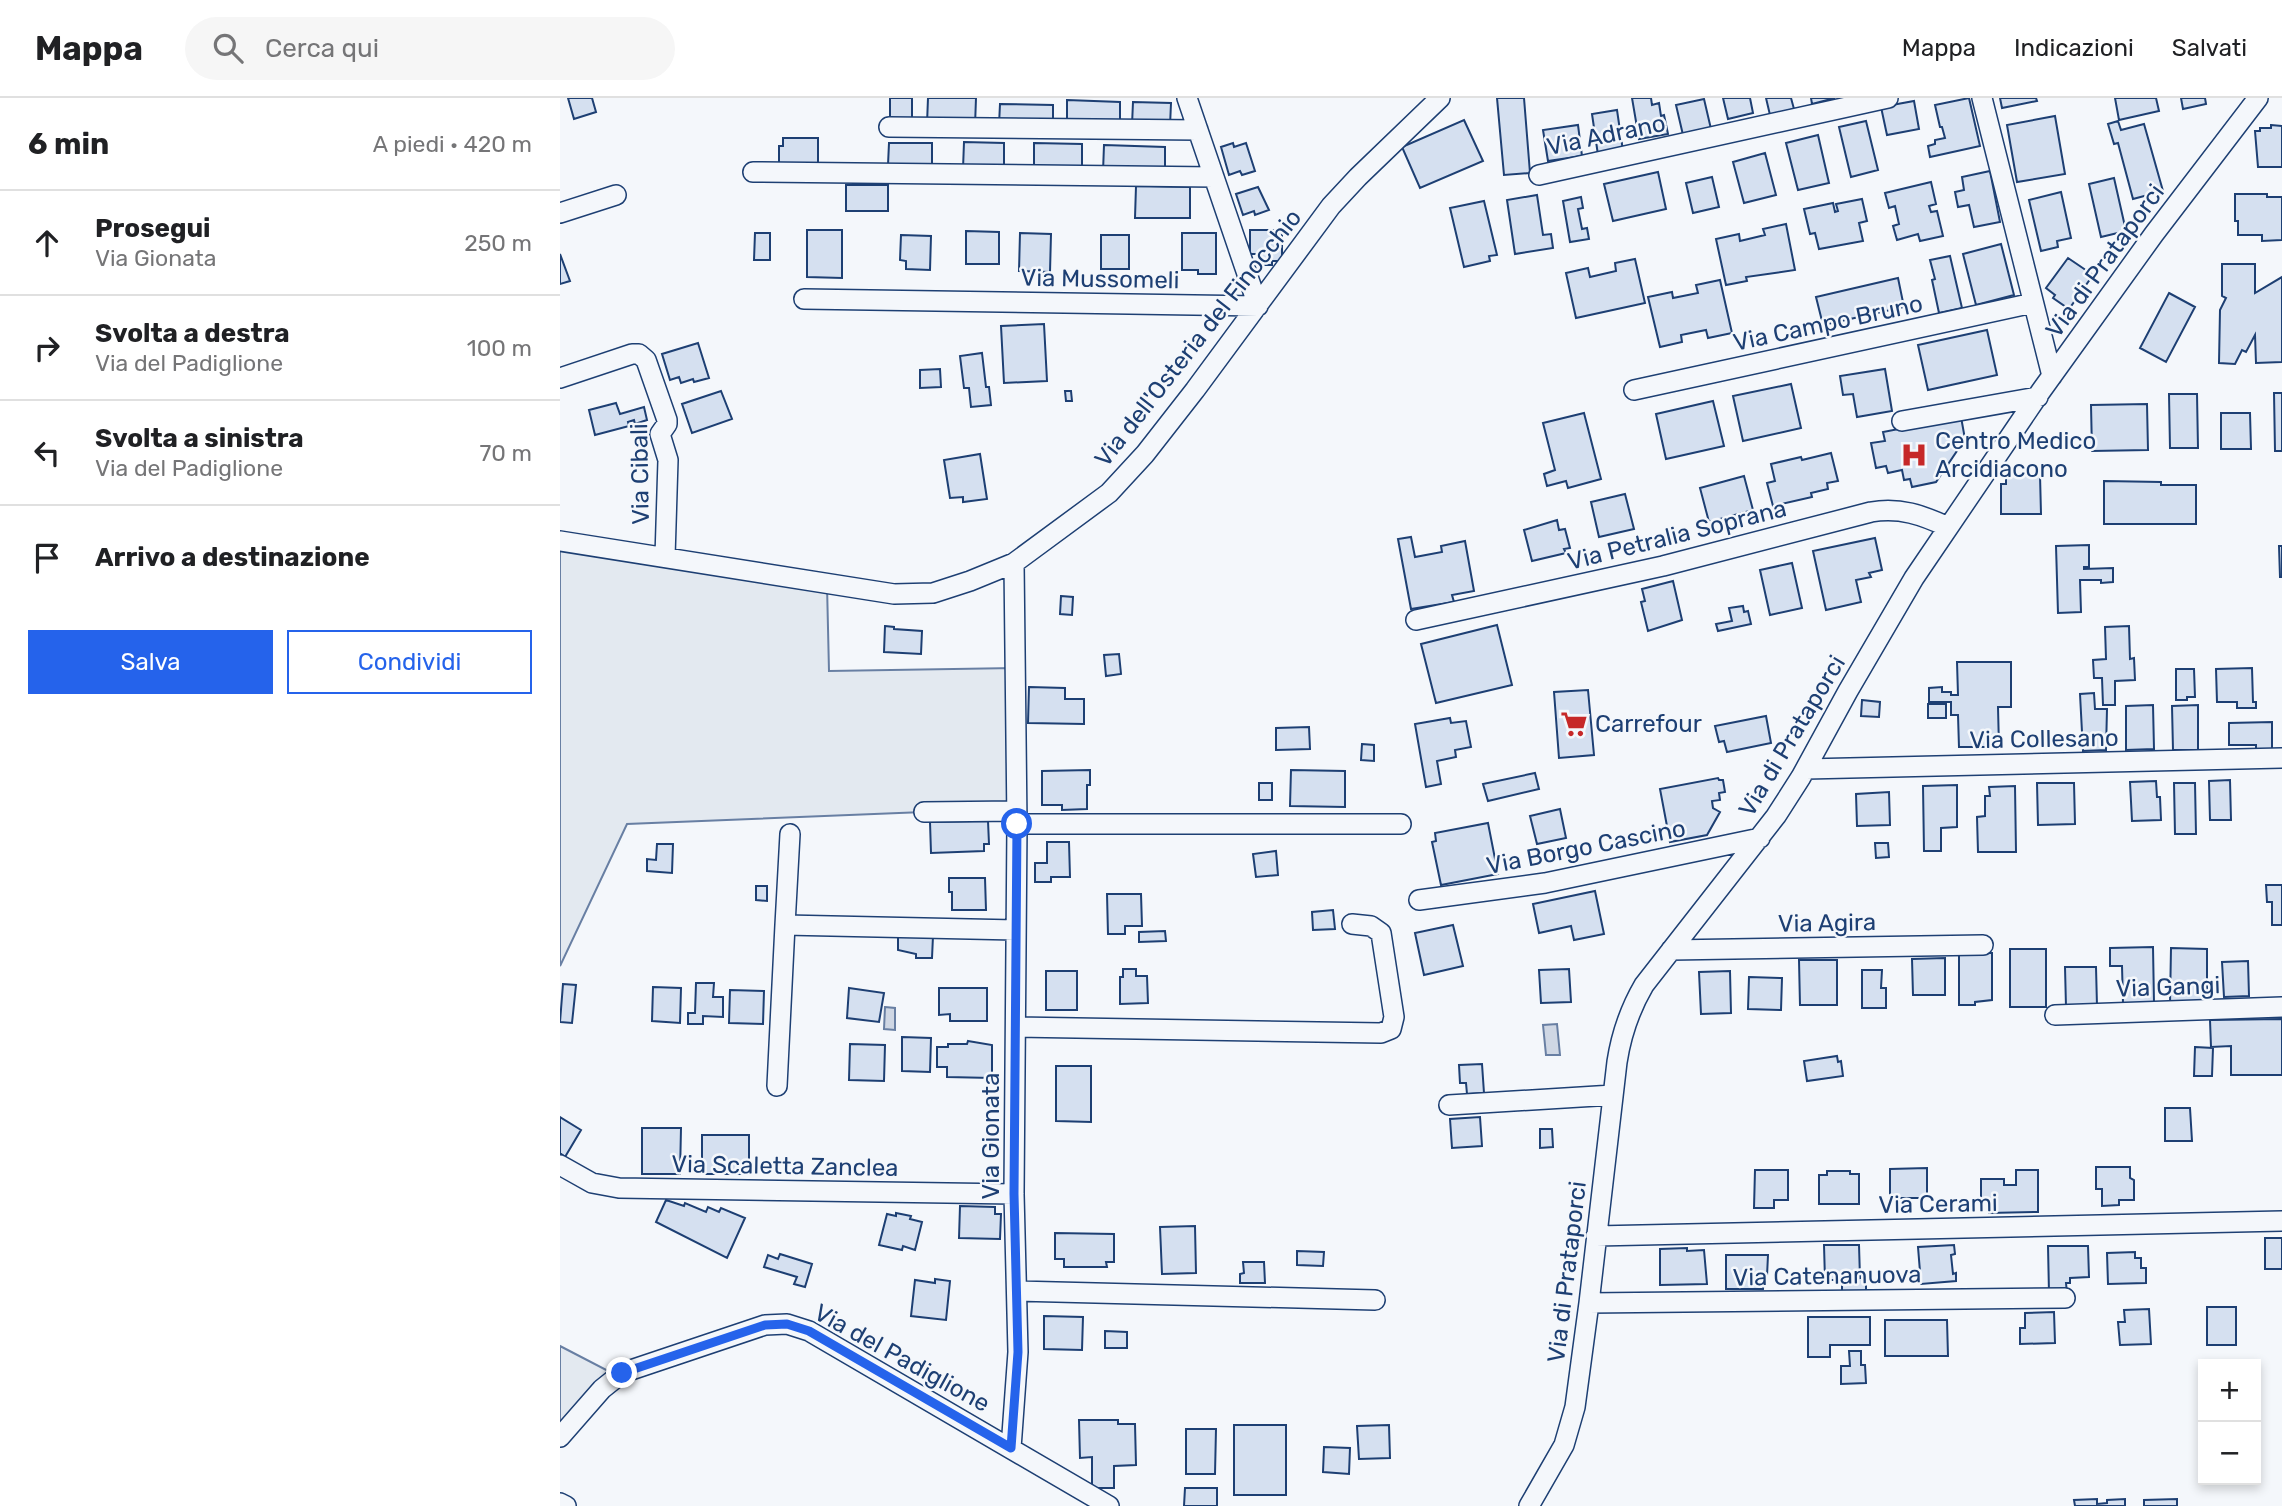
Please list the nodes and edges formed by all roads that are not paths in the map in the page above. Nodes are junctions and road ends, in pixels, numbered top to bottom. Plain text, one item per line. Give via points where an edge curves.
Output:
1 (1187, 98) edge
2 (1440, 98) edge
3 (1888, 98) edge
4 (1982, 98) edge
5 (2258, 98) edge
6 (889, 127) dead end
7 (1198, 130) junction
8 (753, 172) dead end
9 (1539, 175) dead end
10 (1214, 177) junction
11 (616, 195) dead end
12 (560, 213) edge
13 (804, 299) dead end
14 (2033, 303) junction
15 (1258, 306) junction
16 (2052, 376) junction
17 (560, 378) edge
18 (1634, 390) dead end
19 (2038, 397) junction
20 (1902, 421) dead end
21 (1948, 527) junction
22 (560, 541) edge
23 (665, 557) junction
24 (1014, 563) junction
25 (1416, 620) dead end
26 (2282, 758) edge
27 (1806, 768) junction
28 (924, 812) dead end
29 (1016, 818) junction
30 (1401, 824) dead end
31 (790, 834) dead end
32 (1760, 838) junction
33 (1419, 900) dead end
34 (1352, 924) dead end
35 (785, 926) junction
36 (1016, 930) junction
37 (1983, 945) dead end
38 (1671, 950) junction
39 (2282, 1007) edge
40 (2055, 1015) dead end
41 (1017, 1027) junction
42 (777, 1086) dead end
43 (1613, 1095) junction
44 (1449, 1105) dead end
45 (560, 1165) edge
46 (1014, 1194) junction
47 (2282, 1221) edge
48 (1595, 1236) junction
49 (1017, 1291) junction
50 (2065, 1298) dead end
51 (1375, 1300) dead end
52 (1589, 1303) junction
53 (560, 1437) edge
54 (1011, 1448) junction
55 (560, 1503) edge
56 (566, 1506) edge
57 (1109, 1506) edge
58 (1529, 1506) edge

1 - 7 street
2 - 15 street, Via dell'Osteria del Finocchio via 1341,195
3 - 9 street, Via Adrano
4 - 14 street
5 - 16 street, Via di Prataporci
6 - 7 street
7 - 10 street
8 - 10 street
10 - 15 street
11 - 12 street
13 - 15 street, Via Mussomeli
14 - 16 street
14 - 18 street, Via Campo Bruno
15 - 24 street, Via dell'Osteria del Finocchio via 1121,482
16 - 19 street, Via di Prataporci
17 - 23 street, Via Cibali via 632,354 646,360 667,424 660,434 667,460
19 - 20 street
19 - 21 street, Via di Prataporci
21 - 25 street, Via Petralia Soprana via 1903,510 1871,512 1662,566
21 - 27 street, Via di Prataporci via 1891,615
22 - 23 street, Via dell'Osteria del Finocchio
23 - 24 street, Via dell'Osteria del Finocchio via 914,595 952,587
24 - 29 street, Via Gionata
26 - 27 street, Via Collesano
27 - 32 street, Via di Prataporci
28 - 29 street
29 - 30 street
29 - 36 street, Via Gionata
31 - 35 street
32 - 33 street, Via Borgo Cascino via 1545,883
32 - 38 street, Via di Prataporci
34 - 41 street via 1377,929 1382,938 1395,1017 1391,1029 1381,1033
35 - 36 street
35 - 42 street
36 - 41 street, Via Gionata
37 - 38 street, Via Agira
38 - 43 street, Via di Prataporci via 1644,985 1629,1016 1618,1052
39 - 40 street, Via Gangi
41 - 46 street, Via Gionata
43 - 44 street
43 - 48 street, Via di Prataporci
45 - 46 street, Via Scaletta Zanclea via 592,1183 619,1188
46 - 49 street, Via Gionata
47 - 48 street, Via Cerami
48 - 52 street, Via di Prataporci
49 - 51 street
49 - 54 street, Via Gionata
50 - 52 street, Via Catenanuova
52 - 58 street, Via di Prataporci via 1569,1431
53 - 54 street, Via del Padiglione via 601,1388 622,1373 779,1323 809,1331
54 - 57 street, Via del Padiglione
55 - 56 street

